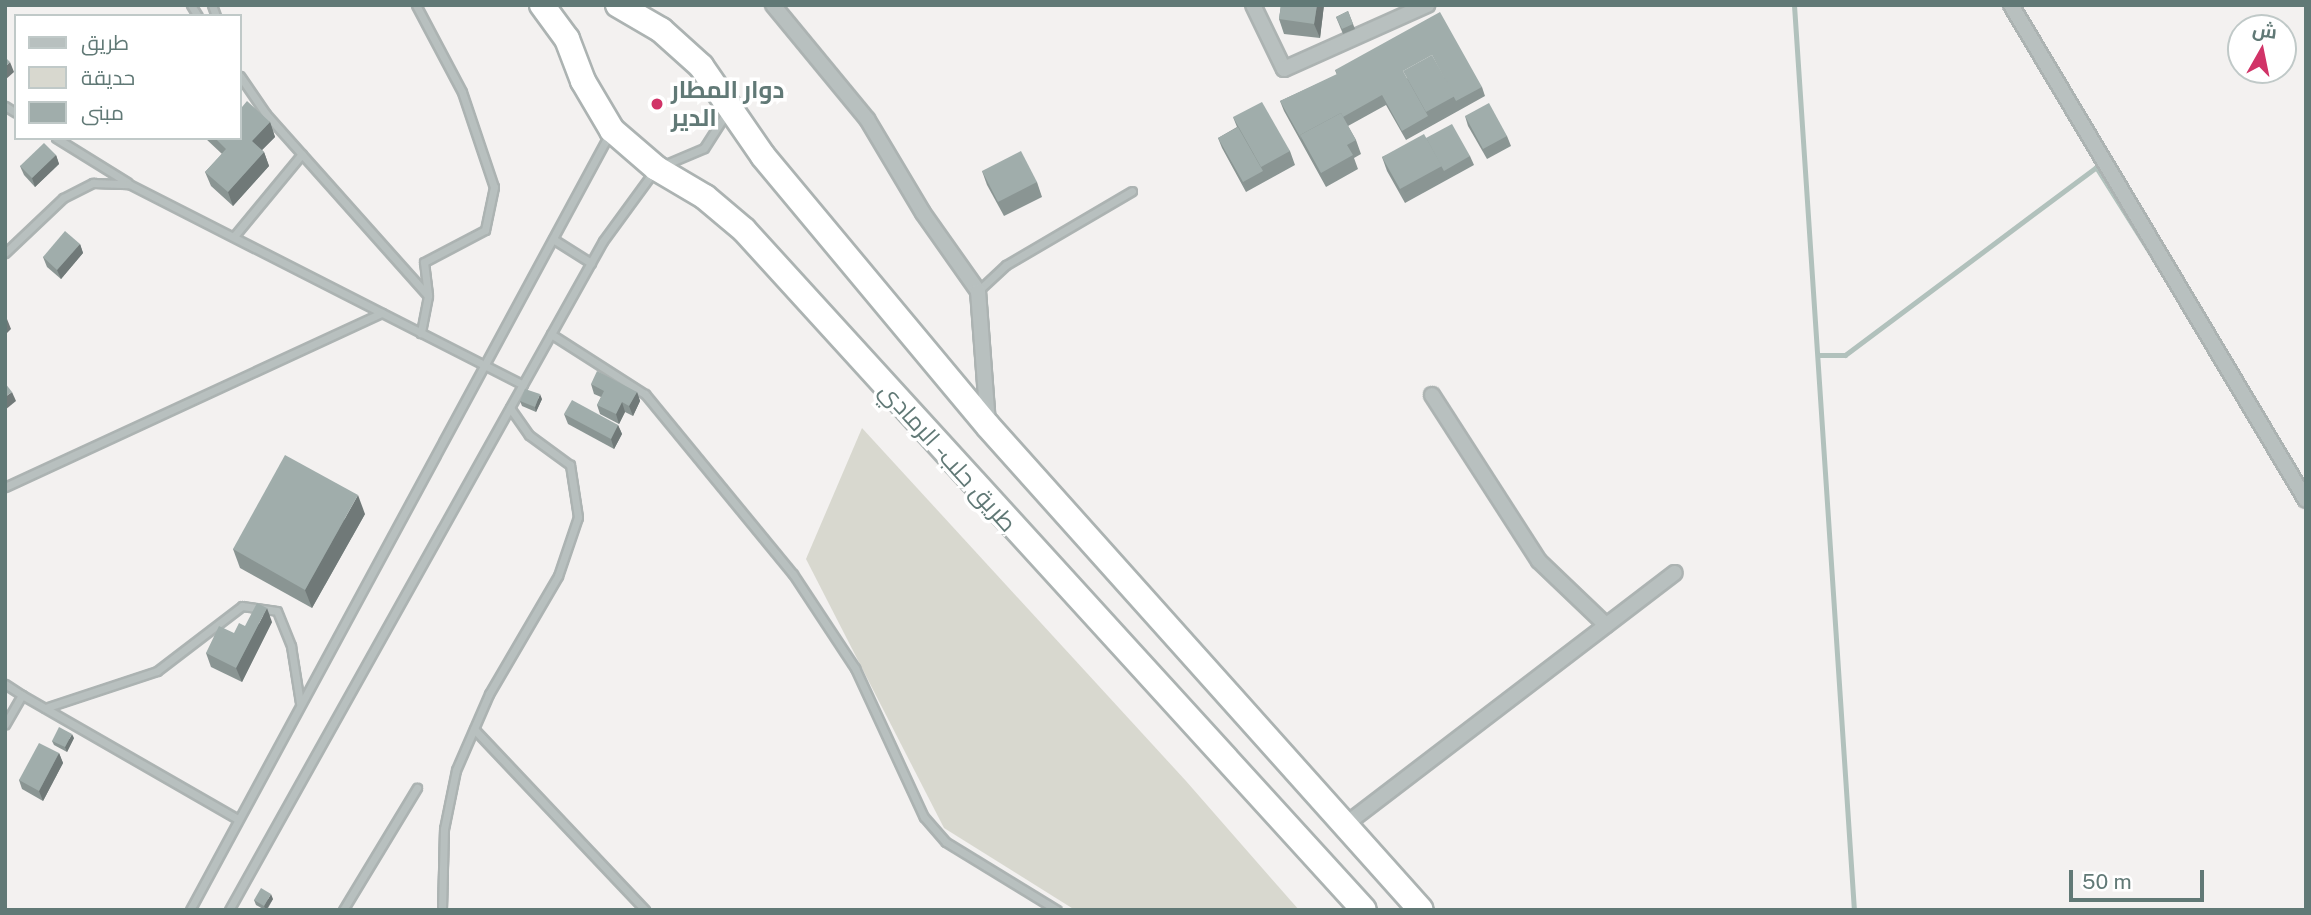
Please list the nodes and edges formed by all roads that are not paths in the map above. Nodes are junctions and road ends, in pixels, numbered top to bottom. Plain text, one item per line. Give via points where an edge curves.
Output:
1 (416, 5) edge
2 (542, 5) edge
3 (618, 5) edge
4 (773, 5) edge
5 (1253, 5) edge
6 (1427, 5) edge
7 (2011, 5) edge
8 (242, 79) edge
9 (730, 107) junction
10 (612, 130) junction
11 (59, 140) edge
12 (302, 154) junction
13 (656, 168) junction
14 (129, 184) junction
15 (1132, 191) dead end
16 (234, 235) junction
17 (553, 239) junction
18 (5, 253) edge
19 (591, 263) junction
20 (978, 291) junction
21 (428, 296) junction
22 (383, 313) junction
23 (421, 333) junction
24 (551, 334) junction
25 (485, 365) junction
26 (523, 385) junction
27 (1432, 395) dead end
28 (510, 408) junction
29 (988, 426) junction
30 (5, 487) edge
31 (2306, 500) edge
32 (1675, 573) dead end
33 (1606, 625) junction
34 (5, 684) edge
35 (22, 695) junction
36 (300, 705) junction
37 (45, 708) junction
38 (5, 724) edge
39 (474, 729) junction
40 (417, 788) dead end
41 (239, 820) junction
42 (1345, 825) junction
43 (190, 910) edge
44 (229, 910) edge
45 (343, 910) edge
46 (442, 910) edge
47 (645, 910) edge
48 (1057, 910) edge
49 (1364, 910) edge
50 (1421, 910) edge

1 - 21 lane via 463,92 494,187 485,230 424,262
2 - 10 highway, طريق حلب - الرمادي via 567,39 583,81
3 - 9 highway, طريق حلب - الرمادي via 682,46
4 - 20 street via 867,119 923,213
5 - 6 street via 1284,69
7 - 31 street
8 - 12 lane
9 - 13 lane via 704,148
9 - 29 highway, طريق حلب - الرمادي via 763,156
10 - 13 highway, طريق حلب - الرمادي
10 - 17 lane
11 - 14 lane
12 - 16 lane
12 - 21 lane
13 - 19 lane
13 - 49 highway, طريق حلب - الرمادي via 705,197 744,230
14 - 16 lane
14 - 18 lane via 93,183 62,198
15 - 20 lane via 1006,265
16 - 22 lane
17 - 19 lane
17 - 25 lane
19 - 24 lane
20 - 29 street
21 - 23 lane
22 - 23 lane
22 - 30 lane
23 - 25 lane
24 - 26 lane
24 - 48 lane via 645,394 793,574 855,668 924,817 946,842
25 - 26 lane
25 - 36 lane
26 - 28 lane
27 - 33 street via 1539,561
28 - 39 lane via 529,435 570,466 578,517 558,576
28 - 44 lane
29 - 42 highway, طريق حلب - الرمادي
32 - 33 street
33 - 42 street
34 - 35 lane
35 - 37 lane
35 - 38 lane
36 - 37 lane via 291,646 277,611 242,606 157,671
36 - 41 lane
37 - 41 lane
39 - 46 lane via 456,770 444,829
39 - 47 lane
40 - 45 lane
41 - 43 lane
42 - 50 highway, طريق حلب - الرمادي

